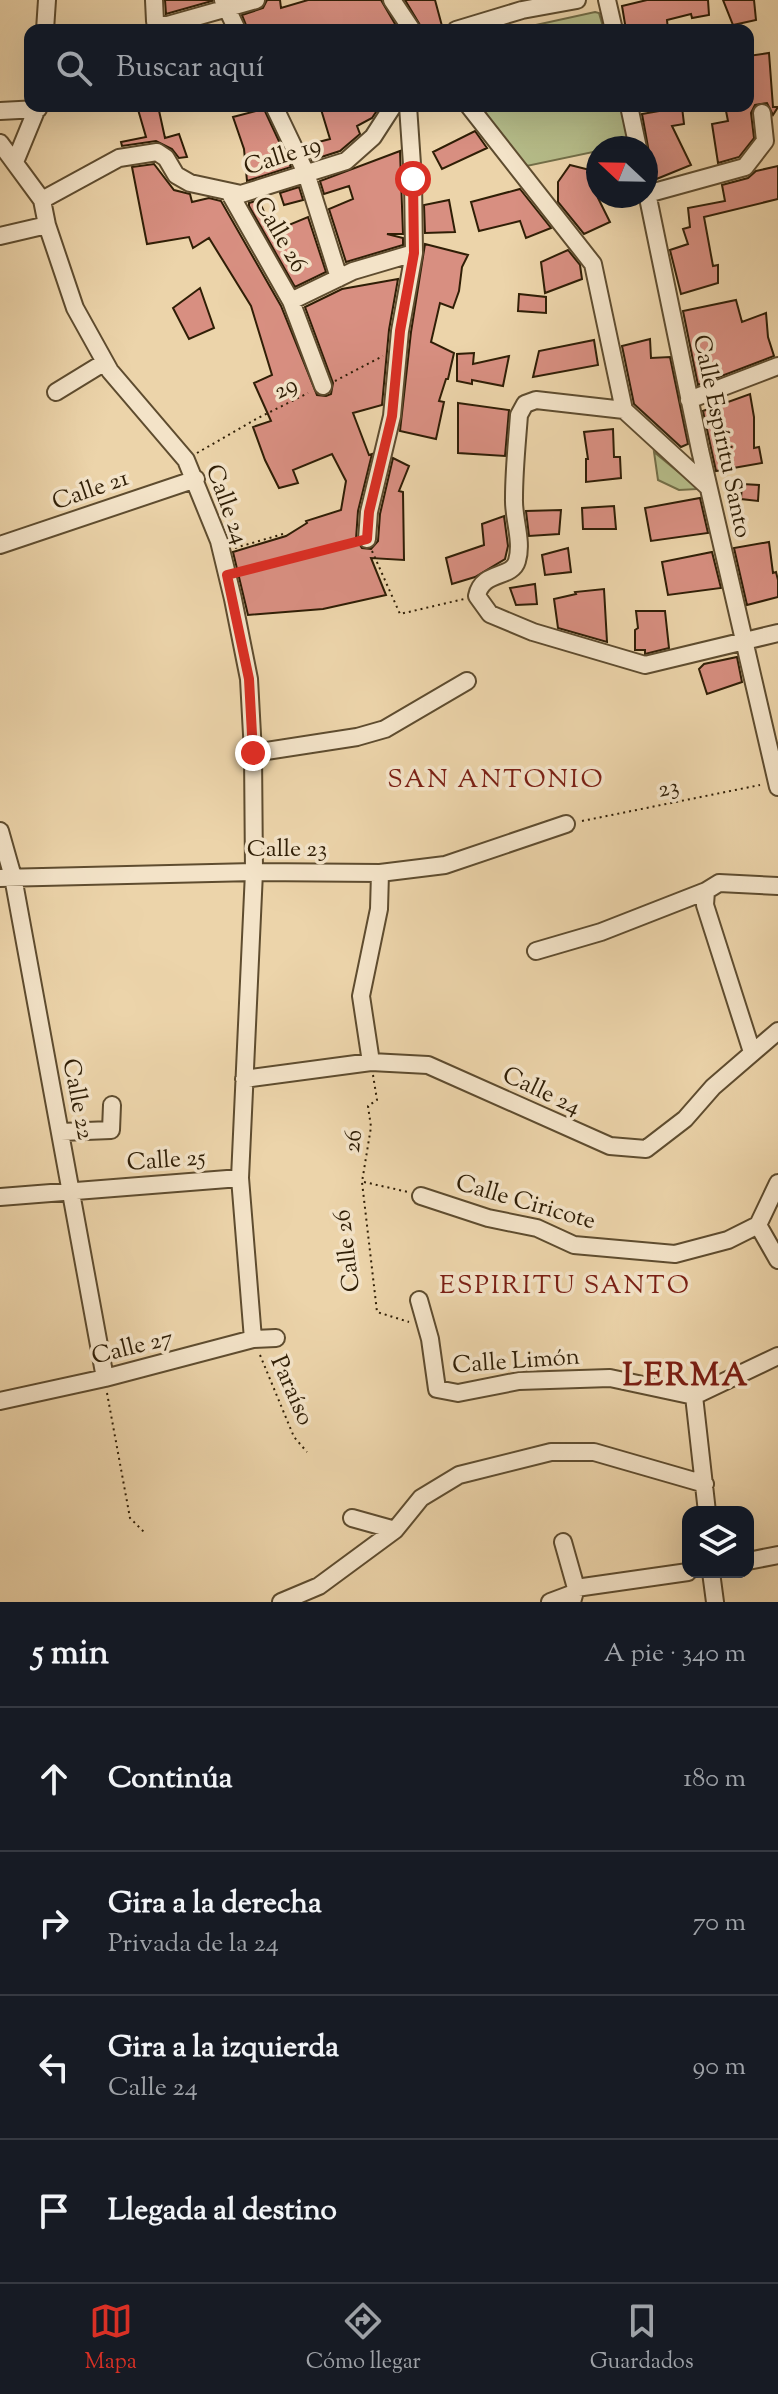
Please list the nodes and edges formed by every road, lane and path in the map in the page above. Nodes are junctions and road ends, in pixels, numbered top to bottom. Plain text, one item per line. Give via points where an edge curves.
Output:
1 (47, 0) edge
2 (154, 0) edge
3 (256, 0) edge
4 (392, 0) edge
5 (539, 0) edge
6 (577, 0) edge
7 (607, 0) edge
8 (225, 4) edge
9 (522, 10) junction
10 (45, 24) edge
11 (160, 24) edge
12 (170, 24) edge
13 (234, 24) edge
14 (408, 24) edge
15 (476, 24) edge
16 (613, 24) edge
17 (24, 109) edge
18 (0, 111) edge
19 (36, 112) edge
20 (277, 112) edge
21 (389, 112) edge
22 (408, 112) edge
23 (474, 112) edge
24 (630, 112) edge
25 (762, 113) dead end
26 (635, 136) edge
27 (0, 143) edge
28 (15, 162) junction
29 (306, 173) junction
30 (658, 188) edge
31 (229, 192) junction
32 (42, 200) junction
33 (650, 208) edge
34 (47, 225) junction
35 (0, 236) edge
36 (414, 253) junction
37 (339, 278) junction
38 (291, 301) junction
39 (400, 348) junction
40 (105, 362) junction
41 (778, 366) edge
42 (323, 386) junction
43 (56, 392) dead end
44 (689, 400) junction
45 (624, 410) junction
46 (186, 460) junction
47 (196, 479) junction
48 (708, 487) junction
49 (283, 534) dead end
50 (367, 539) junction
51 (0, 545) edge
52 (222, 552) junction
53 (227, 575) junction
54 (477, 596) junction
55 (778, 633) edge
56 (744, 640) junction
57 (467, 681) dead end
58 (253, 753) junction
59 (778, 783) edge
60 (566, 824) joint
61 (0, 831) edge
62 (254, 872) junction
63 (380, 873) junction
64 (7, 878) edge
65 (778, 886) edge
66 (706, 891) junction
67 (536, 951) dead end
68 (778, 1031) edge
69 (752, 1052) junction
70 (371, 1062) junction
71 (244, 1079) junction
72 (112, 1105) dead end
73 (61, 1132) junction
74 (240, 1178) junction
75 (362, 1182) junction
76 (778, 1183) edge
77 (72, 1190) junction
78 (421, 1196) joint
79 (0, 1197) edge
80 (758, 1225) junction
81 (778, 1260) edge
82 (419, 1300) dead end
83 (426, 1328) junction
84 (276, 1338) dead end
85 (253, 1339) junction
86 (778, 1356) edge
87 (105, 1378) junction
88 (694, 1396) junction
89 (0, 1401) edge
90 (307, 1452) dead end
91 (705, 1484) junction
92 (707, 1506) edge
93 (352, 1518) dead end
94 (395, 1530) junction
95 (146, 1534) dead end
96 (563, 1542) dead end
97 (778, 1555) edge
98 (754, 1560) edge
99 (682, 1573) edge
100 (712, 1578) edge
101 (574, 1594) edge
102 (281, 1602) edge
103 (550, 1602) edge
104 (715, 1602) edge

1 - 10 street
2 - 11 street via 155,21
3 - 8 street
4 - 14 street
5 - 9 street
6 - 9 street
7 - 16 street
8 - 12 street
8 - 13 street
9 - 15 street
17 - 18 street
19 - 28 street
20 - 29 street, Calle 26
21 - 29 street, Calle 19 via 373,137 346,161
22 - 36 street
23 - 45 street via 593,264
24 - 26 street
25 - 30 street via 765,141 745,167
27 - 28 street, Calle 24
28 - 32 street, Calle 24
29 - 31 street, Calle 19 via 241,194
29 - 37 street, Calle 26
31 - 32 street, Calle 19 via 190,183 157,152 119,158
31 - 38 street, Calle 26
32 - 34 street, Calle 24
33 - 44 street, Calle Espíritu Santo
34 - 35 street
34 - 40 street, Calle 24 via 75,308
36 - 37 street, Calle 26
36 - 39 street
37 - 38 street, Calle 26
38 - 42 street, Calle 26
39 - 42 path, 29
39 - 50 street
40 - 43 street
40 - 46 street, Calle 24
41 - 44 street
42 - 46 path, 29
44 - 48 street, Calle Espíritu Santo
45 - 48 street
45 - 54 street via 536,400 525,404 519,415 513,500 517,562 484,582
46 - 47 street, Calle 24
47 - 51 street, Calle 21
47 - 52 street, Calle 24
48 - 56 street, Calle Espíritu Santo
49 - 52 path
50 - 53 path
50 - 54 path via 400,614
52 - 53 street, Calle 24
53 - 58 street, Calle 24 via 249,679
54 - 56 street via 490,614 533,632 645,665
55 - 56 street
56 - 59 street, Calle Espíritu Santo
57 - 58 street via 385,729
58 - 62 street, Calle 24
59 - 60 path, 23
60 - 63 street, Calle 23 via 445,865
61 - 64 street, Calle 22
62 - 63 street, Calle 23
62 - 64 street, Calle 23
62 - 71 street, Calle 24
63 - 70 street via 379,909 361,996
64 - 73 street, Calle 22
65 - 66 street via 719,883
66 - 67 street
66 - 69 street via 705,905
68 - 69 street, Calle 24
69 - 70 street, Calle 24 via 685,1119 646,1149 610,1146 428,1065
70 - 71 street, Calle 24
70 - 75 path, 26 via 377,1100 368,1106 371,1127
71 - 74 street, Calle 24
72 - 73 street via 111,1130
73 - 77 street, Calle 22
74 - 77 street, Calle 25
74 - 85 street, Calle 24
75 - 78 path
75 - 83 path, Calle 26 via 377,1312
76 - 80 street
77 - 79 street, Calle 25
77 - 87 street, Calle 22
78 - 80 street, Calle Ciricote via 537,1228 574,1245 675,1254 728,1240
80 - 81 street
82 - 83 street
83 - 88 street, Calle Limón via 437,1389 458,1393 519,1381 610,1378
84 - 85 street, Calle 27
85 - 87 street, Calle 27
85 - 90 path, Paraíso via 294,1437
86 - 88 street
87 - 89 street, Calle 27
87 - 95 path via 130,1518
88 - 91 street
91 - 92 street
91 - 94 street via 594,1452 551,1452 459,1475 421,1498
93 - 94 street
94 - 102 street via 319,1586
96 - 101 street
97 - 98 street
99 - 101 street
100 - 104 street
101 - 103 street

